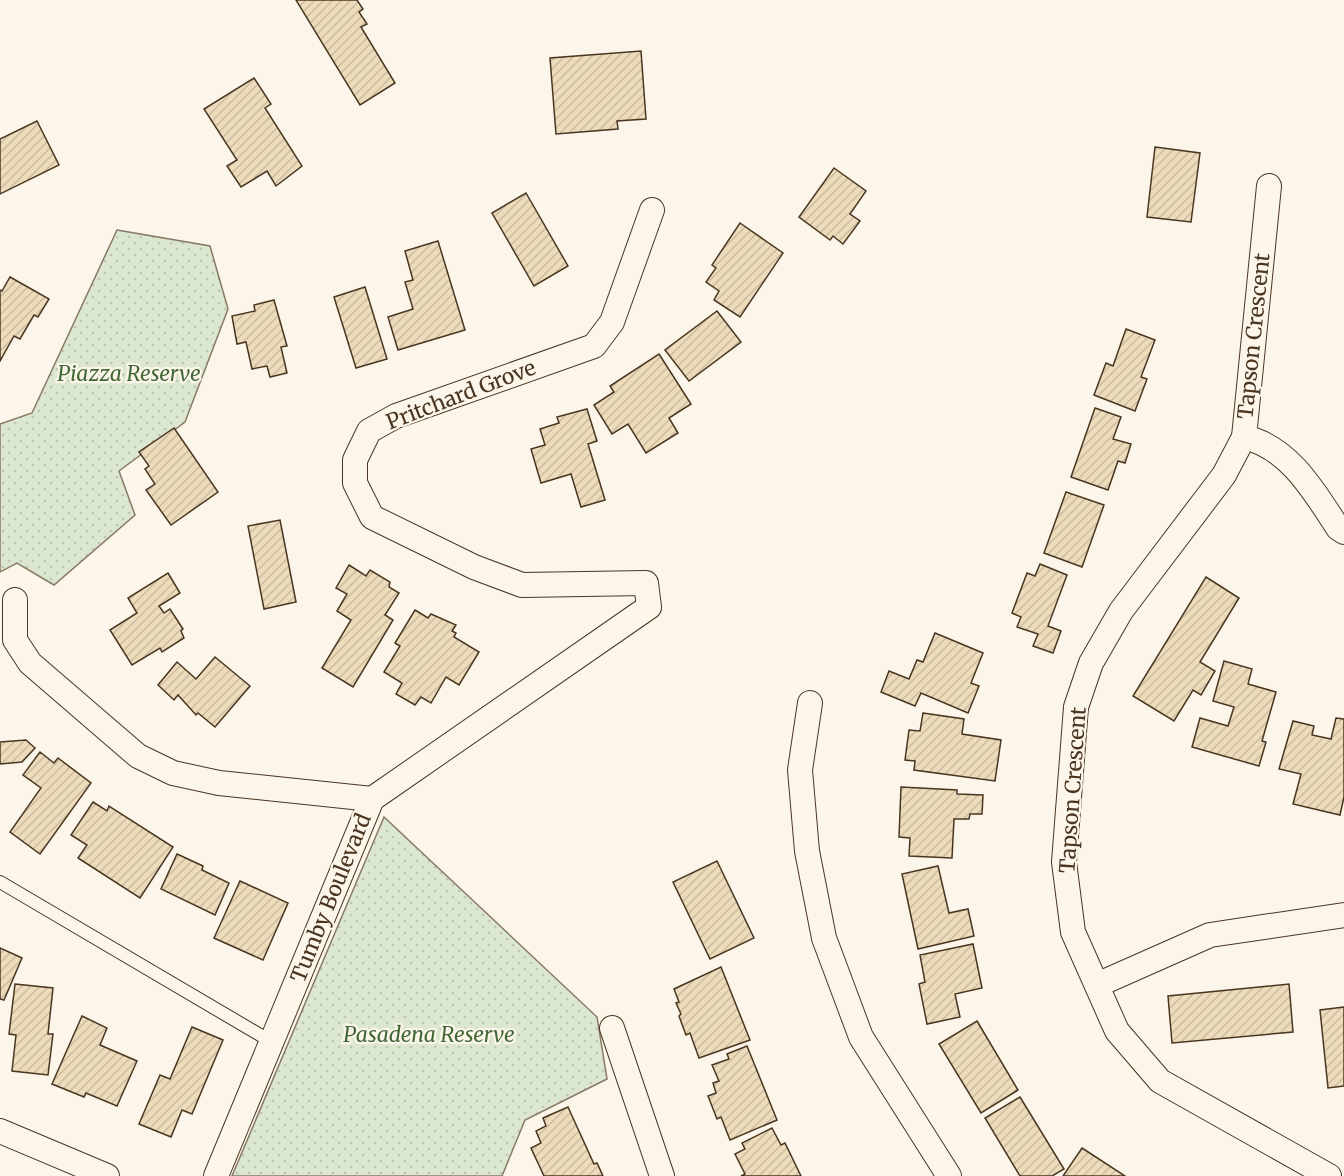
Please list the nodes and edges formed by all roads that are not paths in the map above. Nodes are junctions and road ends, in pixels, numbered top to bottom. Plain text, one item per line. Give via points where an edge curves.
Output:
1 (1269, 186) dead end
2 (652, 210) dead end
3 (1244, 437) junction
4 (1344, 532) edge
5 (15, 600) dead end
6 (649, 607) joint
7 (810, 703) dead end
8 (372, 799) junction
9 (0, 882) edge
10 (1344, 915) edge
11 (1097, 985) junction
12 (612, 1028) dead end
13 (272, 1042) junction
14 (0, 1131) edge
15 (107, 1176) edge
16 (216, 1176) edge
17 (662, 1176) edge
18 (949, 1176) edge
19 (1329, 1176) edge

1 - 3 street, Tapson Crescent
2 - 6 street, Pritchard Grove via 612,321 594,346 396,416 369,431 355,460 355,483 372,517 474,567 522,585 646,583
3 - 4 street via 1263,441 1306,477
3 - 11 street, Tapson Crescent via 1224,475 1121,611 1091,663 1076,707 1064,862 1073,932
5 - 8 street via 15,640 30,663 138,756 173,773 219,783
6 - 8 street, Tumby Boulevard
7 - 18 street via 800,770 807,851 825,938 861,1037
8 - 13 street, Tumby Boulevard
9 - 13 lane
10 - 11 street via 1210,935
11 - 19 street, Tapson Crescent via 1118,1030 1160,1081
12 - 17 street
13 - 16 street, Tumby Boulevard
14 - 15 street

